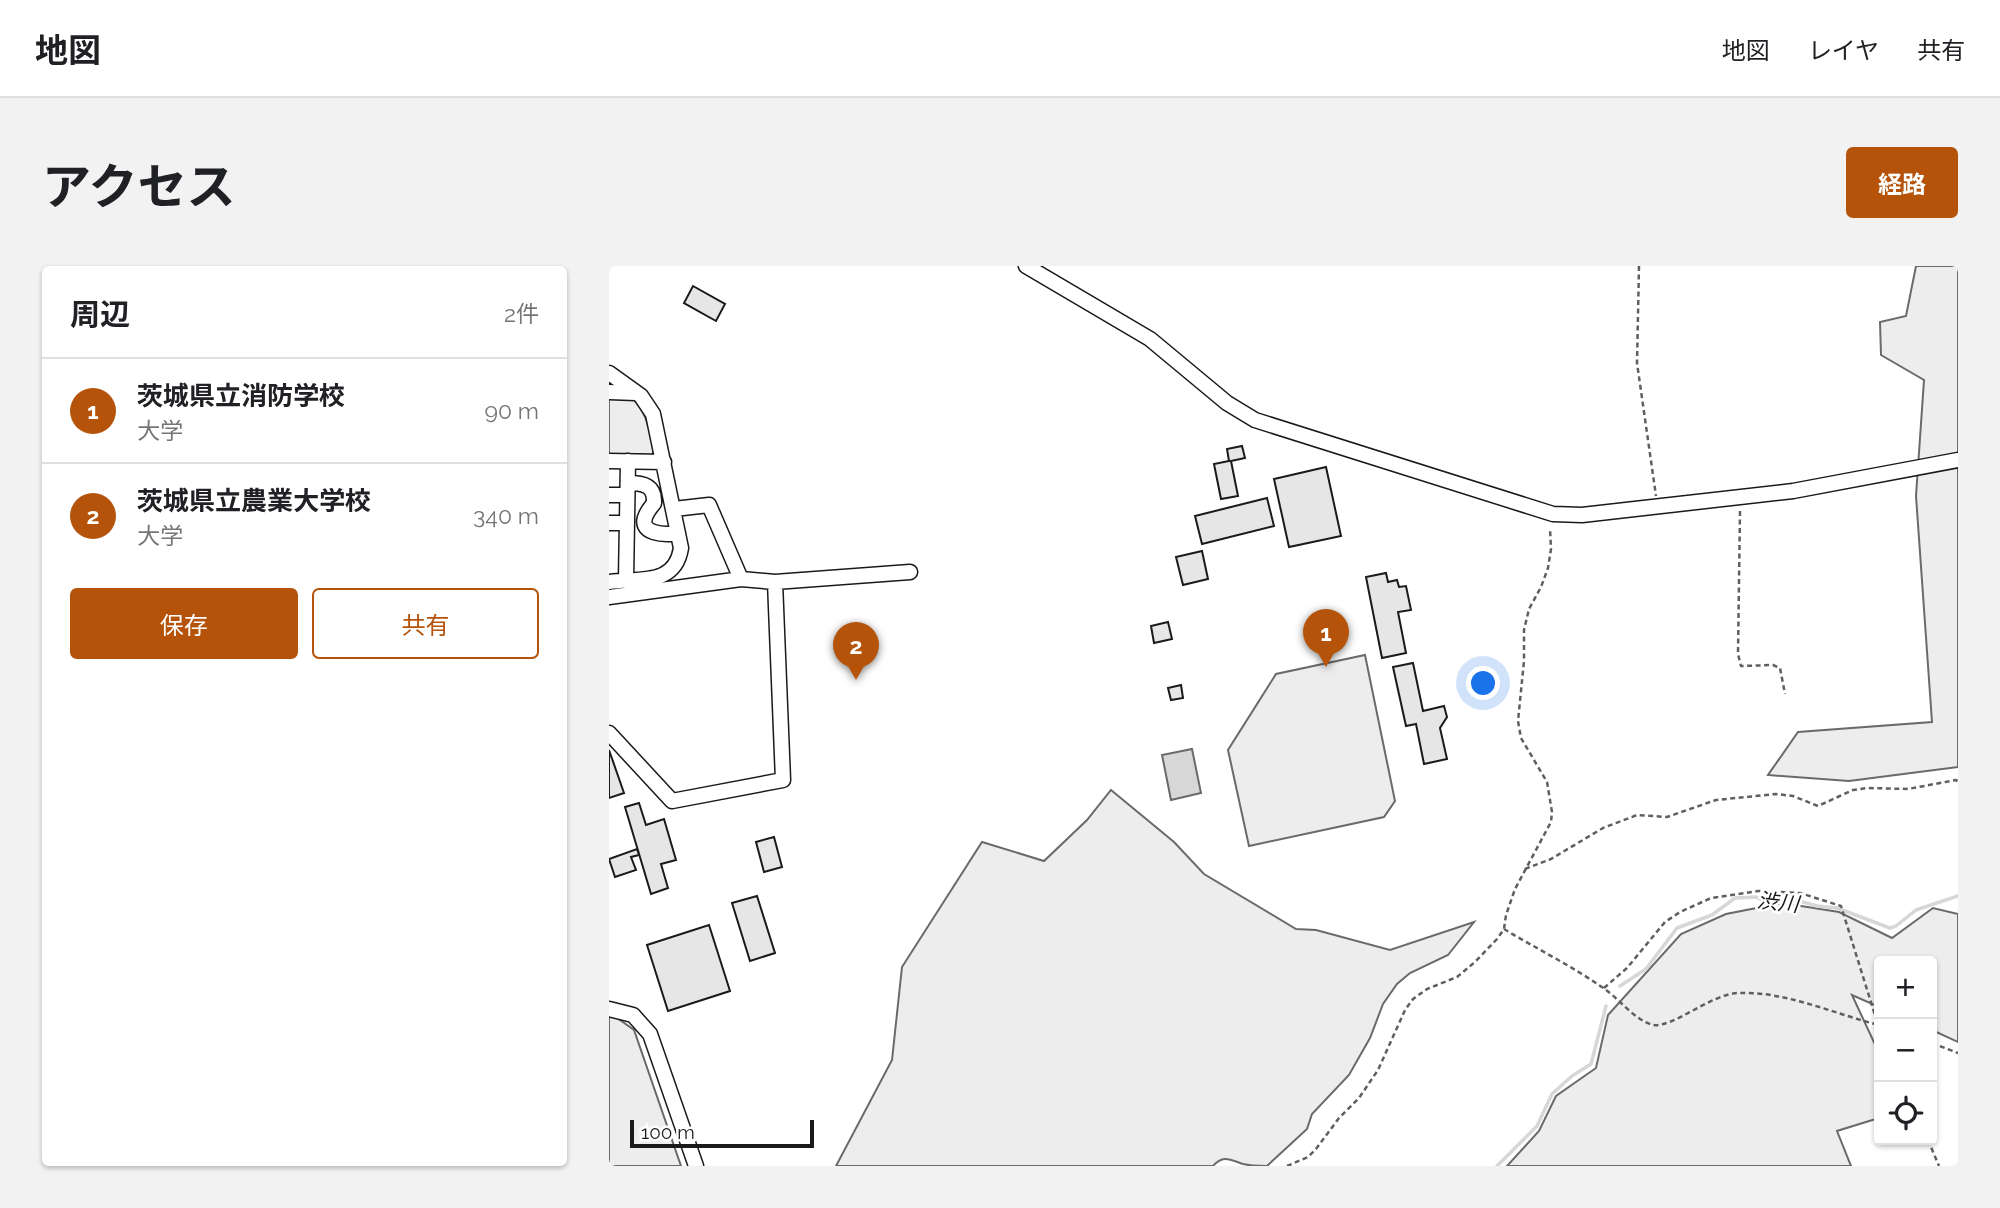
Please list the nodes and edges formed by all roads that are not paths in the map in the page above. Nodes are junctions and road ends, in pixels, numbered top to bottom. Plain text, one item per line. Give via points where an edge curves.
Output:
1 (1026, 266) edge
2 (609, 373) edge
3 (609, 392) edge
4 (636, 393) junction
5 (1958, 460) edge
6 (609, 461) edge
7 (628, 461) junction
8 (664, 462) junction
9 (627, 489) junction
10 (609, 495) edge
11 (674, 509) junction
12 (609, 523) edge
13 (627, 523) junction
14 (678, 533) junction
15 (910, 572) dead end
16 (741, 579) junction
17 (626, 580) junction
18 (609, 582) edge
19 (775, 582) junction
20 (609, 597) edge
21 (609, 733) edge
22 (609, 1009) edge
23 (696, 1166) edge

1 - 5 street via 1150,339 1255,421 1553,514 1582,515 1832,485
2 - 4 street
3 - 4 street
4 - 8 street via 653,414
6 - 7 street
7 - 8 street
7 - 9 street
8 - 11 street
9 - 10 street
9 - 13 street
9 - 14 street via 642,483 654,493 646,527 655,534
11 - 14 street
11 - 16 street via 709,505
12 - 13 street
13 - 17 street
14 - 17 street via 679,561 672,570 662,577
15 - 19 street
16 - 19 street
16 - 20 street
17 - 18 street
19 - 21 street via 783,780 673,802
22 - 23 street via 633,1015 650,1034

